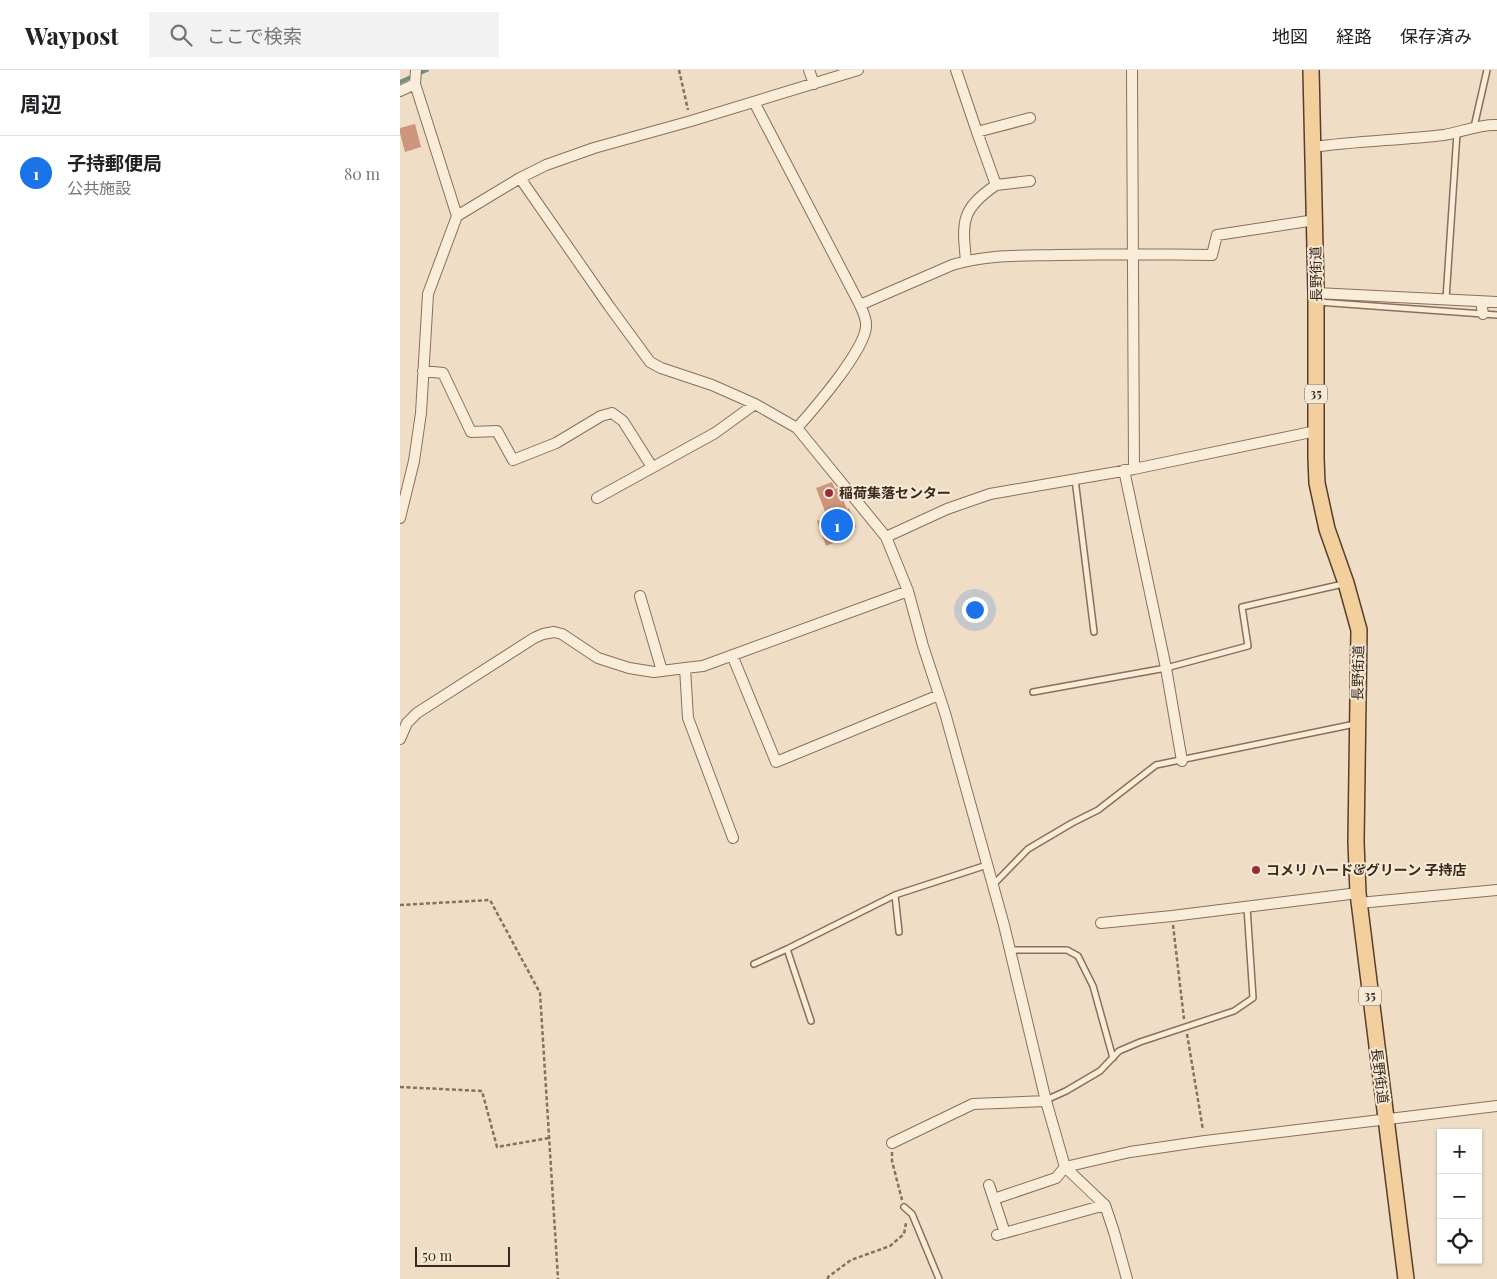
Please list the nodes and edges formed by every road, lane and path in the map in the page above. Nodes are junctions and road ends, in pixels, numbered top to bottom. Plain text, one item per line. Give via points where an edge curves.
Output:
1 (678, 70) edge
2 (809, 70) edge
3 (858, 70) edge
4 (956, 70) edge
5 (1132, 70) edge
6 (1311, 70) edge
7 (1487, 70) edge
8 (416, 71) edge
9 (415, 84) junction
10 (814, 84) junction
11 (400, 91) edge
12 (754, 102) junction
13 (1030, 118) dead end
14 (691, 121) junction
15 (1497, 125) edge
16 (1474, 128) junction
17 (977, 132) junction
18 (1457, 132) junction
19 (1313, 147) junction
20 (520, 178) junction
21 (1030, 181) dead end
22 (996, 185) junction
23 (457, 216) junction
24 (1315, 220) junction
25 (1132, 254) junction
26 (966, 261) junction
27 (1316, 297) junction
28 (1415, 298) junction
29 (1446, 299) junction
30 (1355, 300) junction
31 (1481, 302) junction
32 (1497, 302) edge
33 (860, 305) junction
34 (1415, 309) junction
35 (1483, 314) junction
36 (1497, 315) edge
37 (423, 372) junction
38 (755, 404) junction
39 (797, 428) junction
40 (1316, 431) junction
41 (652, 467) junction
42 (1129, 470) junction
43 (1075, 478) junction
44 (597, 498) dead end
45 (400, 518) edge
46 (886, 537) junction
47 (1346, 583) junction
48 (908, 591) junction
49 (640, 596) dead end
50 (1094, 632) dead end
51 (732, 655) junction
52 (685, 668) junction
53 (1166, 668) junction
54 (662, 671) junction
55 (1033, 692) dead end
56 (939, 695) junction
57 (1357, 724) junction
58 (400, 738) edge
59 (1182, 760) junction
60 (733, 838) dead end
61 (987, 865) junction
62 (993, 885) junction
63 (1497, 890) edge
64 (895, 895) junction
65 (1358, 898) junction
66 (400, 905) edge
67 (1247, 907) junction
68 (1101, 923) dead end
69 (899, 932) dead end
70 (787, 949) junction
71 (1010, 950) junction
72 (754, 964) dead end
73 (811, 1021) dead end
74 (1112, 1058) junction
75 (400, 1087) edge
76 (1046, 1101) junction
77 (1497, 1106) edge
78 (1386, 1119) junction
79 (549, 1138) junction
80 (892, 1143) joint
81 (1065, 1167) junction
82 (989, 1185) dead end
83 (994, 1199) junction
84 (1105, 1205) junction
85 (904, 1207) junction
86 (558, 1279) edge
87 (828, 1279) edge
88 (939, 1279) edge
89 (1127, 1279) edge
90 (1406, 1279) edge

1 - 14 path
2 - 10 street
3 - 10 street
4 - 17 street
5 - 25 street
6 - 19 main road, 長野街道 / 35
7 - 16 lane
8 - 9 street
9 - 11 street
9 - 23 street
10 - 12 street
12 - 14 street
12 - 33 street
13 - 17 street
14 - 20 street via 546,164
15 - 16 street
16 - 18 street
17 - 22 street
18 - 19 street
18 - 29 lane
19 - 24 main road, 長野街道 / 35
20 - 23 street
20 - 38 street via 650,362
21 - 22 street
22 - 26 street via 969,209 964,224
23 - 37 street via 428,294
24 - 25 street via 1217,235 1212,255
24 - 27 main road, 長野街道 / 35
25 - 26 street via 1002,256
25 - 42 street
26 - 33 street
27 - 30 street
27 - 40 main road, 長野街道 / 35
28 - 29 street
28 - 30 street
28 - 34 street
29 - 31 street
30 - 34 lane
31 - 32 street
31 - 35 street
33 - 39 street via 867,325 859,346
34 - 35 lane
35 - 36 lane
37 - 41 street via 443,373 471,432 496,432 513,460 556,443 601,416 612,413 623,421
37 - 45 street via 414,461
38 - 39 street
38 - 41 street via 715,433
39 - 46 street
40 - 42 street
40 - 47 main road, 長野街道 / 35 via 1317,483 1321,504
41 - 44 street
42 - 43 street
42 - 53 street
43 - 46 street via 990,494 946,509
43 - 50 lane
46 - 48 street
47 - 53 lane via 1242,607 1248,646
47 - 57 main road, 長野街道 / 35 via 1359,630
48 - 51 street
48 - 56 street
49 - 54 street
51 - 52 street via 703,666
51 - 56 street via 776,762
52 - 54 street
52 - 60 street via 688,718
53 - 55 lane
53 - 59 street
54 - 58 street via 629,668 598,658 562,634 543,634 417,713 407,723
56 - 61 street
57 - 59 lane
57 - 65 main road, 長野街道 / 35
59 - 62 lane via 1156,765 1098,810 1028,849
61 - 62 street
61 - 64 lane
62 - 71 street
63 - 65 street
64 - 69 lane
64 - 70 lane
65 - 67 street
65 - 78 main road, 長野街道 / 35
66 - 79 path via 490,900 540,993
67 - 68 street
67 - 74 lane via 1253,998 1234,1011 1140,1042 1119,1051
70 - 72 lane
70 - 73 lane
71 - 74 lane via 1068,950 1078,956 1093,986
71 - 76 street
74 - 76 lane via 1100,1071
75 - 79 path via 482,1091 497,1147
76 - 80 street via 973,1104
76 - 81 street
77 - 78 street
78 - 81 street via 1130,1152
78 - 90 main road, 長野街道 / 35
79 - 86 path
80 - 85 path via 892,1161
81 - 83 street via 1056,1178
81 - 84 street
82 - 83 street
83 - 84 street via 1001,1234
84 - 89 street
85 - 87 path via 907,1218 904,1234 890,1246 851,1260
85 - 88 lane via 912,1214

